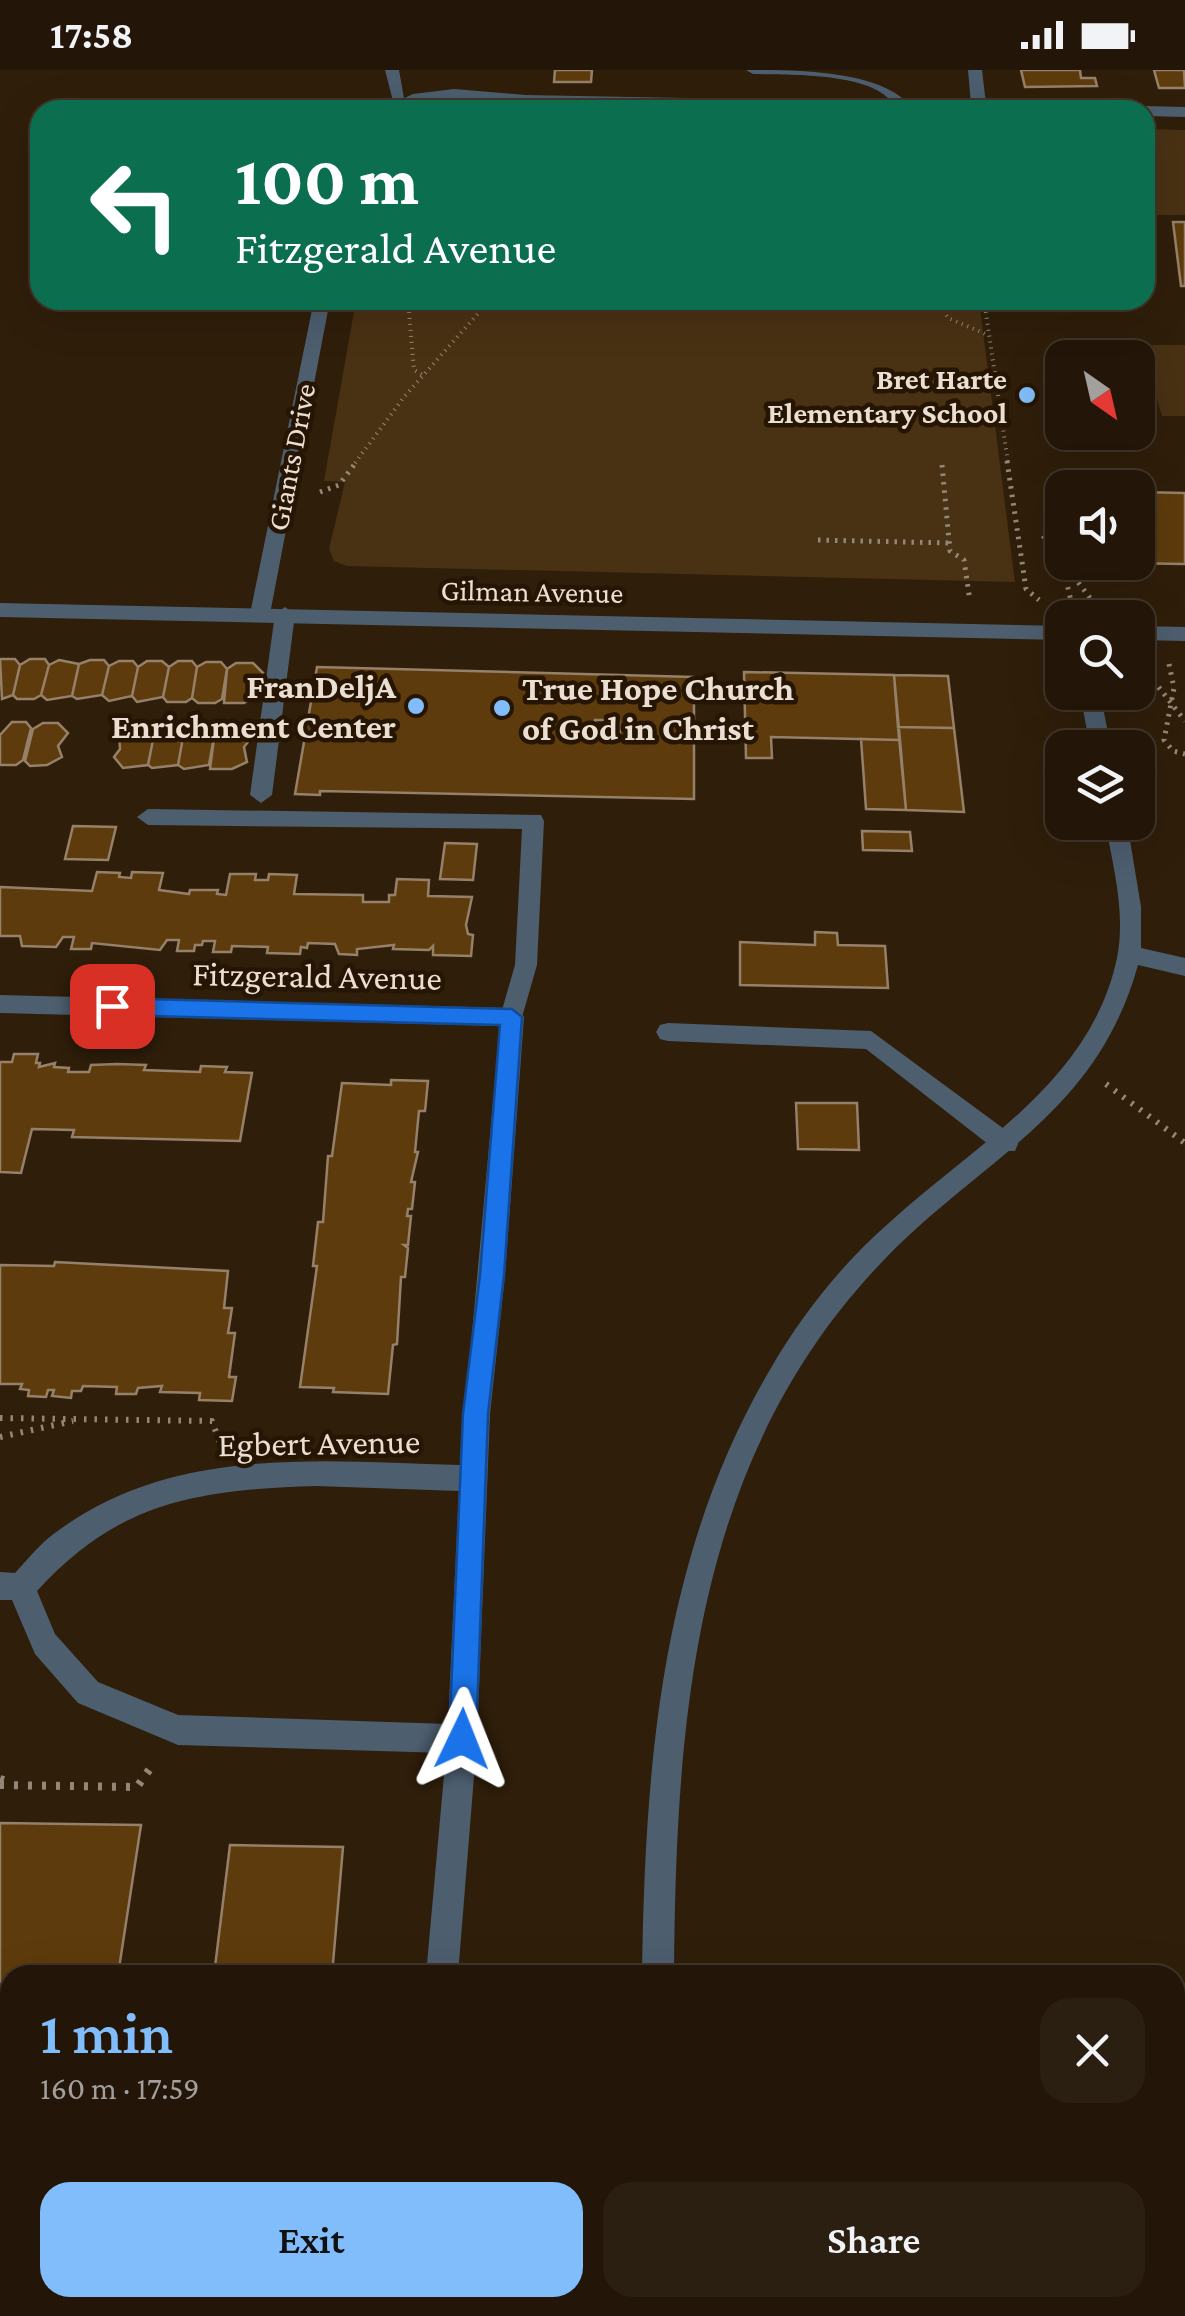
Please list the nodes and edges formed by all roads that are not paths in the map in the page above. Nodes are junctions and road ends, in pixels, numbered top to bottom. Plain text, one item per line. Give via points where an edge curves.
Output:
1 (392, 70) edge
2 (753, 70) edge
3 (975, 70) edge
4 (393, 100) edge
5 (423, 100) edge
6 (526, 100) edge
7 (898, 100) edge
8 (978, 100) edge
9 (1155, 112) edge
10 (1185, 112) edge
11 (320, 310) edge
12 (0, 610) edge
13 (260, 614) junction
14 (284, 614) junction
15 (1045, 633) edge
16 (1155, 634) edge
17 (1185, 634) edge
18 (261, 796) dead end
19 (148, 817) dead end
20 (1119, 840) edge
21 (1129, 954) junction
22 (1185, 967) edge
23 (0, 1004) edge
24 (512, 1017) junction
25 (668, 1032) dead end
26 (1006, 1144) junction
27 (472, 1478) junction
28 (11, 1587) edge
29 (462, 1739) junction
30 (443, 1965) edge
31 (658, 1965) edge

1 - 4 street
2 - 7 street via 854,77 891,90
3 - 8 street
5 - 6 street via 458,94
9 - 10 street
11 - 13 street, Giants Drive
12 - 13 street, Gilman Avenue
13 - 14 street, Gilman Avenue
14 - 15 street, Gilman Avenue
14 - 18 street
16 - 17 street
19 - 24 street via 533,822 526,965
20 - 21 street
21 - 22 street
21 - 26 street via 1118,994 1079,1070
23 - 24 street, Fitzgerald Avenue
24 - 27 street
25 - 26 street via 871,1040
26 - 31 street via 869,1259 767,1399 728,1483 696,1569 676,1656
27 - 28 street, Egbert Avenue via 232,1475 138,1500 70,1538
27 - 29 street
28 - 29 street, Egbert Avenue via 45,1644 88,1693 178,1730
29 - 30 street

